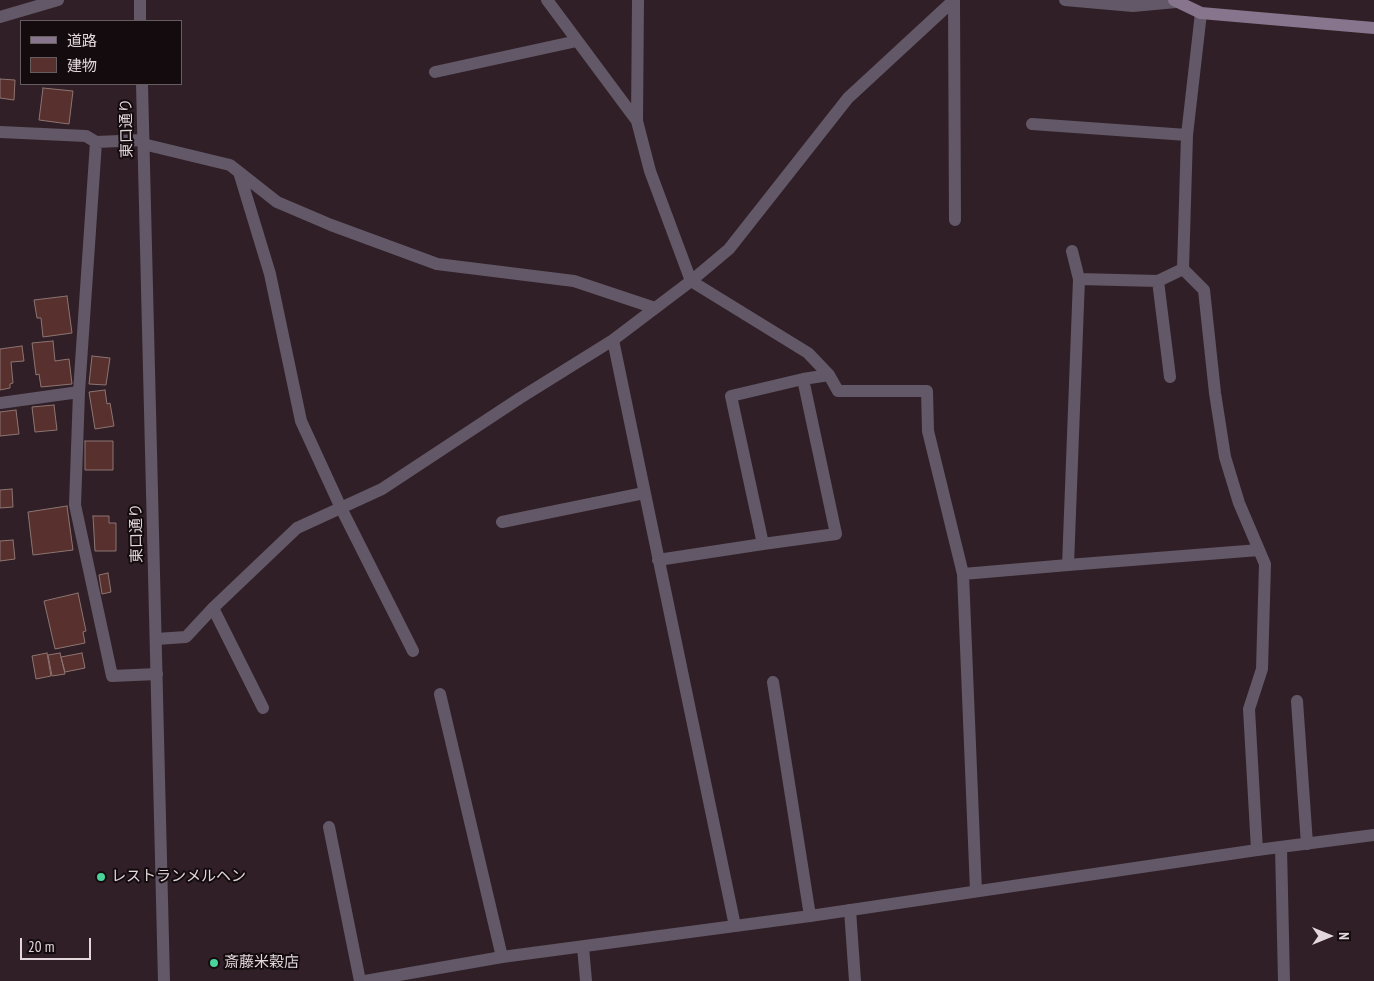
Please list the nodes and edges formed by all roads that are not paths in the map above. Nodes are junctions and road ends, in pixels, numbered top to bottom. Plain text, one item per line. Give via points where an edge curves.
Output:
1 (58, 0) edge
2 (140, 0) edge
3 (547, 0) edge
4 (638, 0) edge
5 (954, 0) edge
6 (1065, 0) edge
7 (1175, 1) edge
8 (1201, 13) junction
9 (0, 17) edge
10 (140, 20) edge
11 (1374, 28) edge
12 (577, 41) junction
13 (435, 72) dead end
14 (142, 85) edge
15 (636, 121) junction
16 (1032, 124) dead end
17 (0, 132) edge
18 (1187, 135) junction
19 (96, 142) junction
20 (143, 142) junction
21 (239, 172) junction
22 (954, 220) dead end
23 (1072, 251) dead end
24 (1183, 269) junction
25 (1079, 278) junction
26 (691, 281) junction
27 (1158, 281) junction
28 (655, 308) junction
29 (613, 340) junction
30 (829, 375) junction
31 (1170, 378) dead end
32 (803, 379) junction
33 (79, 392) junction
34 (0, 402) edge
35 (644, 493) junction
36 (341, 508) junction
37 (502, 522) dead end
38 (763, 544) junction
39 (1259, 550) junction
40 (658, 560) junction
41 (1068, 565) junction
42 (963, 574) junction
43 (213, 608) junction
44 (156, 639) junction
45 (413, 651) dead end
46 (157, 674) junction
47 (773, 682) dead end
48 (440, 694) dead end
49 (1297, 701) dead end
50 (263, 708) dead end
51 (329, 827) dead end
52 (1374, 835) edge
53 (1307, 844) junction
54 (1281, 847) junction
55 (1257, 850) junction
56 (976, 891) junction
57 (850, 910) junction
58 (810, 916) junction
59 (734, 926) junction
60 (583, 947) junction
61 (502, 956) junction
62 (164, 981) edge
63 (360, 981) edge
64 (365, 981) edge
65 (586, 981) edge
66 (855, 981) edge
67 (1284, 981) edge

1 - 9 street
2 - 10 street
3 - 12 street
4 - 15 street
5 - 22 street
5 - 26 street via 848,98 730,249
6 - 7 street via 1133,6
7 - 8 main road
8 - 11 main road
8 - 18 street
12 - 13 street
12 - 15 street
14 - 20 street, 東口通り
15 - 26 street via 650,171
16 - 18 street
17 - 19 street via 86,136
18 - 24 street
19 - 20 street
19 - 33 street
20 - 21 street via 230,165
20 - 44 street, 東口通り
21 - 28 street via 277,202 436,264 574,281
21 - 36 street via 270,274 301,421
23 - 25 street
24 - 27 street
24 - 39 street via 1204,290 1225,457 1239,503
25 - 27 street
25 - 41 street
26 - 28 street
26 - 30 street via 808,353
27 - 31 street
28 - 29 street
29 - 35 street
29 - 36 street via 382,489
30 - 32 street
30 - 42 street via 838,391 928,391 928,431
32 - 38 street via 731,396
32 - 38 street via 836,534
33 - 34 street
33 - 46 street via 75,505 112,676
35 - 37 street
35 - 40 street
36 - 43 street via 297,528
36 - 45 street
38 - 40 street
39 - 41 street
39 - 55 street via 1265,564 1262,669 1249,710
40 - 59 street
41 - 42 street
42 - 56 street
43 - 44 street via 186,637
43 - 50 street
44 - 46 street, 東口通り
46 - 62 street, 東口通り
47 - 58 street
48 - 61 street
49 - 53 street
51 - 63 street
52 - 53 street
53 - 54 street
54 - 55 street
54 - 67 street
55 - 56 street
56 - 57 street
57 - 58 street
57 - 66 street
58 - 59 street
59 - 60 street
60 - 61 street
60 - 65 street
61 - 64 street

